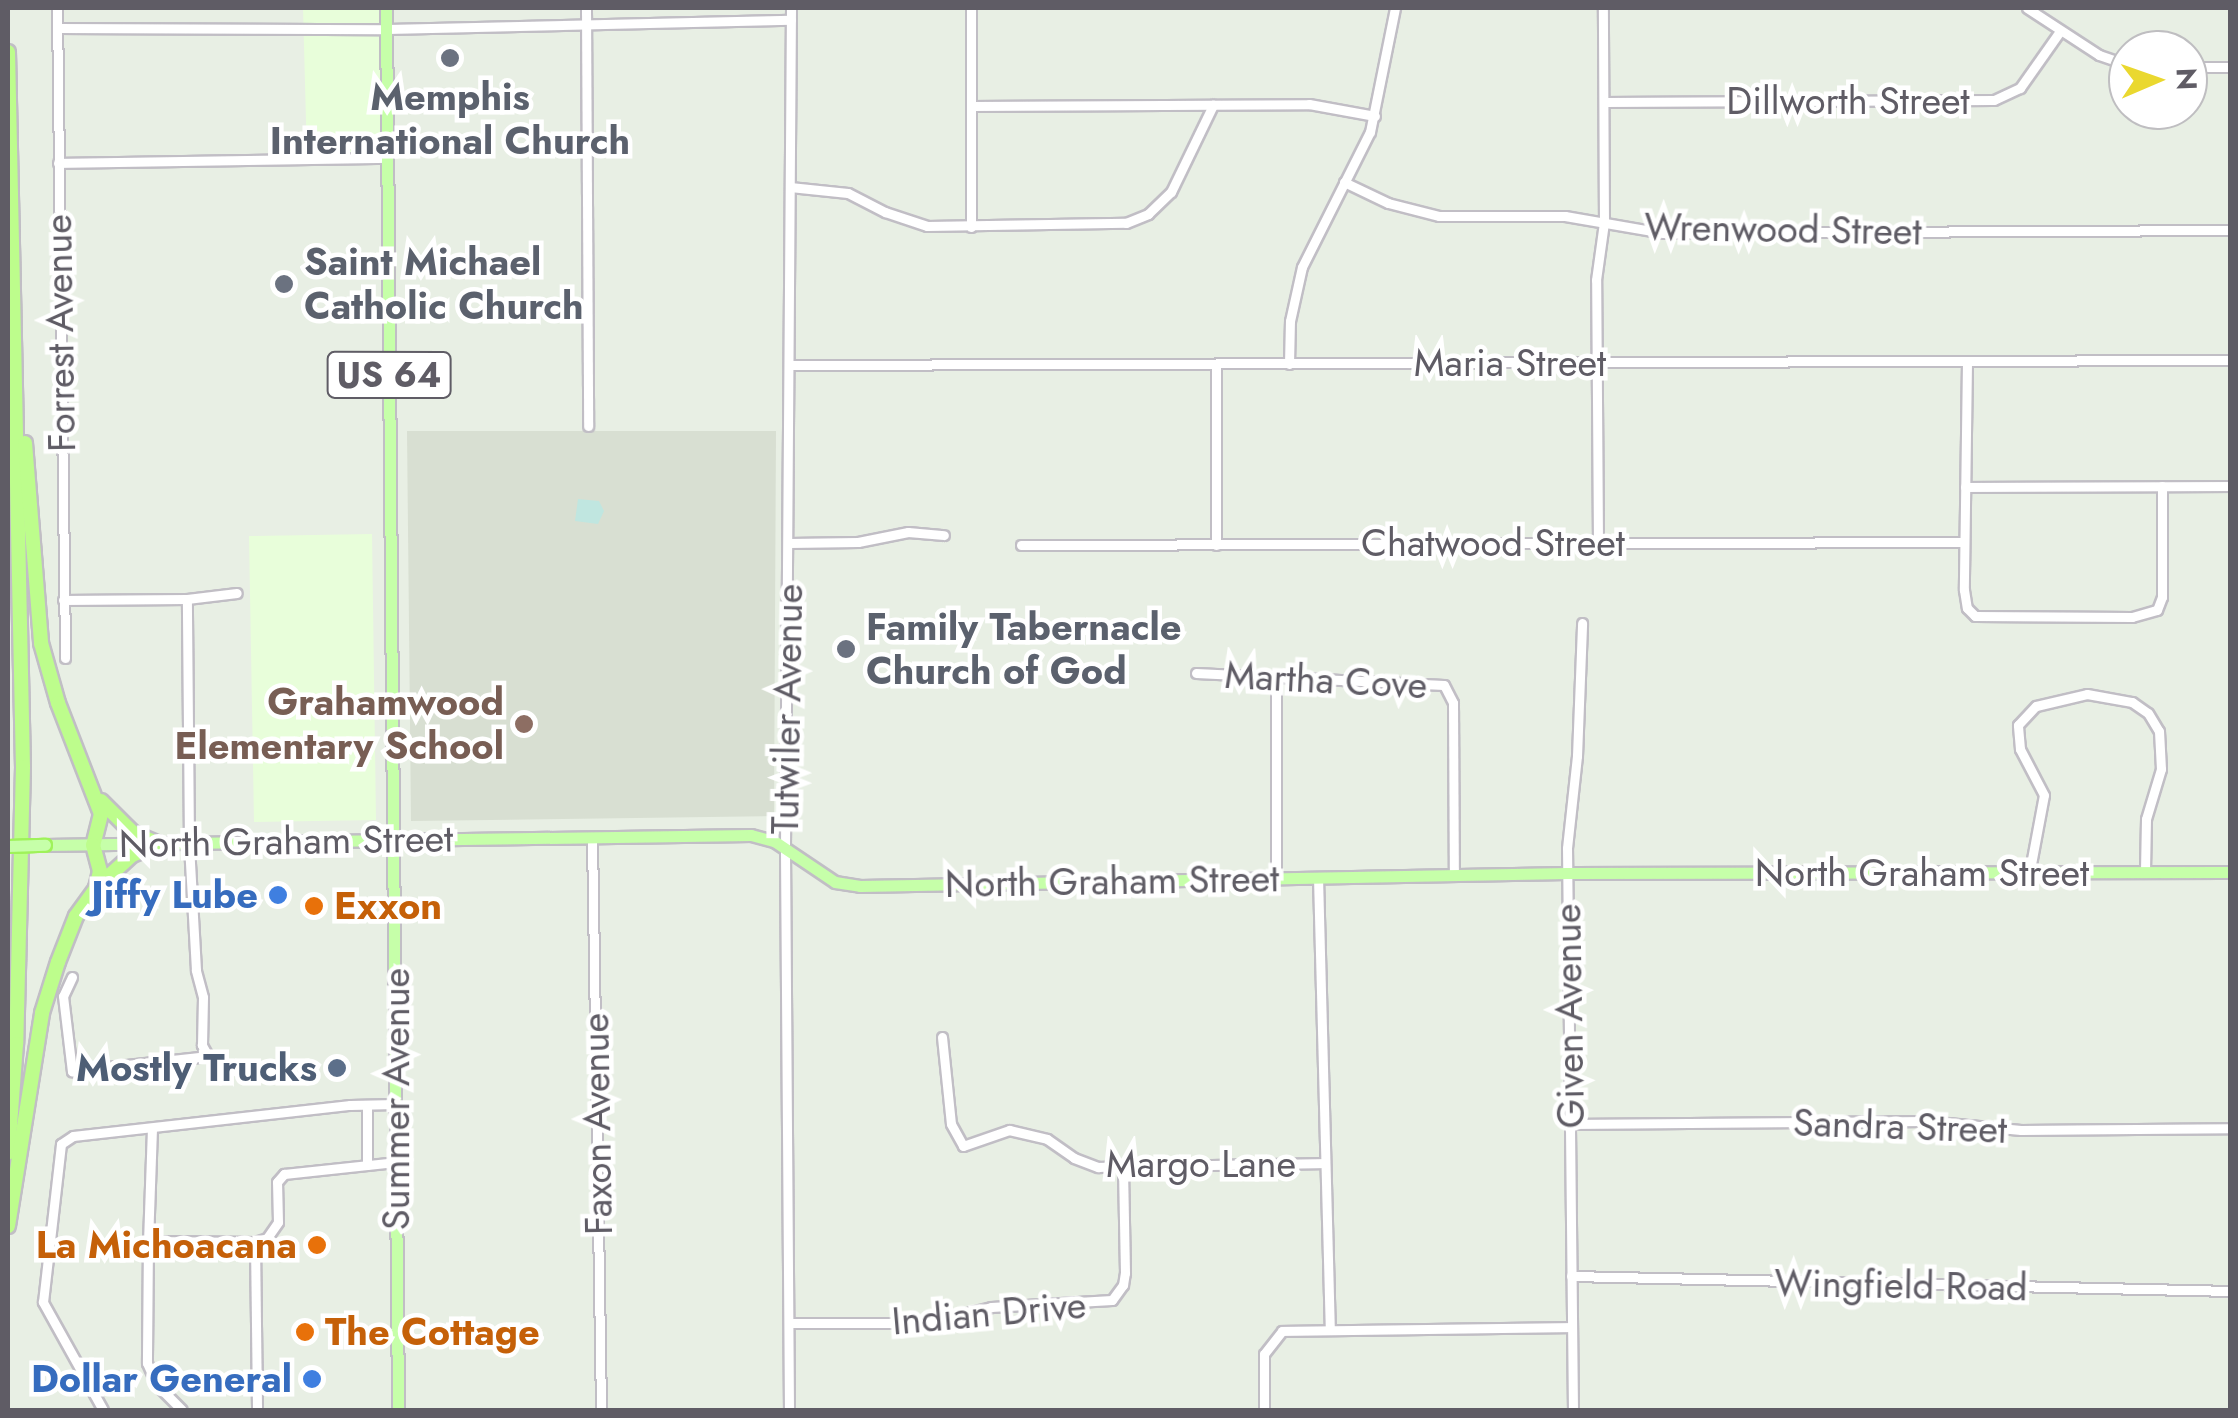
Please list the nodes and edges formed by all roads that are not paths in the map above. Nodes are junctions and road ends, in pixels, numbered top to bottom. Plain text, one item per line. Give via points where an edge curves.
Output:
1 (57, 8) edge
2 (386, 8) edge
3 (586, 8) edge
4 (792, 8) edge
5 (971, 8) edge
6 (1395, 8) edge
7 (1603, 8) edge
8 (2027, 8) edge
9 (791, 20) junction
10 (586, 25) junction
11 (57, 28) junction
12 (386, 29) junction
13 (2060, 31) junction
14 (8, 52) edge
15 (2108, 58) edge
16 (1604, 102) junction
17 (1213, 105) junction
18 (971, 106) junction
19 (1375, 116) junction
20 (388, 158) junction
21 (58, 163) junction
22 (1344, 182) junction
23 (790, 187) junction
24 (11, 212) junction
25 (1604, 222) junction
26 (971, 227) junction
27 (2230, 230) edge
28 (2230, 360) edge
29 (1966, 362) junction
30 (1596, 363) junction
31 (1216, 364) junction
32 (1289, 364) junction
33 (788, 366) junction
34 (588, 426) dead end
35 (2162, 486) junction
36 (2230, 486) edge
37 (1965, 487) junction
38 (944, 534) dead end
39 (1964, 542) junction
40 (789, 543) junction
41 (1598, 543) junction
42 (1216, 544) junction
43 (1021, 545) dead end
44 (237, 592) dead end
45 (188, 599) junction
46 (64, 600) junction
47 (1582, 623) dead end
48 (66, 658) dead end
49 (1196, 674) dead end
50 (1276, 676) junction
51 (92, 790) junction
52 (592, 837) junction
53 (395, 839) junction
54 (189, 843) junction
55 (159, 844) junction
56 (94, 845) junction
57 (8, 846) edge
58 (785, 848) junction
59 (2230, 872) edge
60 (1567, 873) junction
61 (2144, 873) junction
62 (2029, 874) junction
63 (1454, 875) junction
64 (1318, 877) junction
65 (1276, 878) junction
66 (96, 888) junction
67 (72, 977) dead end
68 (942, 1037) dead end
69 (367, 1104) junction
70 (396, 1104) junction
71 (1570, 1124) junction
72 (152, 1128) junction
73 (2230, 1128) edge
74 (8, 1154) edge
75 (397, 1162) junction
76 (1325, 1163) junction
77 (367, 1166) junction
78 (1123, 1168) junction
79 (8, 1226) edge
80 (148, 1241) junction
81 (255, 1242) junction
82 (1572, 1276) junction
83 (2230, 1292) edge
84 (789, 1324) junction
85 (1572, 1327) junction
86 (1330, 1329) junction
87 (103, 1410) edge
88 (182, 1410) edge
89 (257, 1410) edge
90 (398, 1410) edge
91 (601, 1410) edge
92 (788, 1410) edge
93 (1264, 1410) edge
94 (1573, 1410) edge

1 - 11 street, Forrest Avenue
2 - 12 main road, Summer Avenue / US 64
3 - 10 street
4 - 9 street, Tutwiler Avenue
5 - 18 street
6 - 19 street
7 - 16 street
8 - 13 street
9 - 10 street
9 - 23 street, Tutwiler Avenue
10 - 12 street
10 - 34 street
11 - 12 street
11 - 21 street, Forrest Avenue
12 - 20 main road, Summer Avenue / US 64
13 - 15 street
13 - 16 street, Dillworth Street via 2020,88 1994,100
14 - 24 highway
16 - 25 street
17 - 18 street
17 - 19 street via 1324,105
17 - 26 street via 1171,192 1138,220 1103,227
18 - 26 street
19 - 22 street
20 - 21 street
20 - 53 main road, Summer Avenue / US 64
21 - 46 street, Forrest Avenue
22 - 25 street, Wrenwood Street via 1439,216
22 - 32 street via 1302,267
23 - 26 street via 848,194 926,226
23 - 33 street, Tutwiler Avenue
24 - 51 highway via 41,643
24 - 74 highway via 23,767
25 - 27 street, Wrenwood Street via 1677,234
25 - 30 street
28 - 29 street, Maria Street
29 - 30 street, Maria Street
29 - 37 street
30 - 32 street, Maria Street
30 - 41 street
31 - 32 street, Maria Street
31 - 33 street, Maria Street
31 - 42 street
33 - 40 street, Tutwiler Avenue
35 - 36 street
35 - 37 street
35 - 39 street via 2160,603 2152,614 1989,619 1967,608
37 - 39 street
38 - 40 street
39 - 41 street, Chatwood Street
40 - 58 street, Tutwiler Avenue
41 - 42 street, Chatwood Street
42 - 43 street, Chatwood Street
44 - 45 street
45 - 46 street
45 - 54 street
46 - 48 street, Forrest Avenue
47 - 60 street, Given Avenue
49 - 50 street, Martha Cove
50 - 63 street, Martha Cove via 1427,680 1447,688 1453,703
50 - 65 street
51 - 55 highway via 133,833
51 - 56 highway via 101,814
52 - 53 main road, North Graham Street
52 - 58 main road, North Graham Street via 751,836
52 - 91 street, Faxon Avenue
53 - 54 main road, North Graham Street
53 - 70 main road, Summer Avenue / US 64
54 - 55 main road, North Graham Street
54 - 67 street via 208,1056 72,1071 63,996
55 - 56 main road, North Graham Street
55 - 66 highway via 132,855
56 - 57 main road, North Graham Street, bridge
56 - 66 highway
58 - 65 main road, North Graham Street via 834,882 860,886
58 - 84 street, Tutwiler Avenue
59 - 61 main road, North Graham Street
60 - 62 main road, North Graham Street
60 - 63 main road, North Graham Street
60 - 71 street, Given Avenue
61 - 62 main road, North Graham Street
61 - 62 street via 2146,819 2161,769 2159,731 2132,702 2087,694 2036,706 2018,725 2020,749 2044,796
63 - 64 main road, North Graham Street
64 - 65 main road, North Graham Street
64 - 76 street
66 - 79 highway via 76,916 42,1013
68 - 78 street, Margo Lane via 951,1124 960,1144 1017,1130 1047,1139 1089,1165
69 - 70 street
69 - 72 street
69 - 77 street
70 - 75 main road, Summer Avenue / US 64
71 - 73 street, Sandra Street
71 - 82 street, Given Avenue
72 - 80 street
72 - 87 street via 72,1136 60,1144 42,1302
75 - 77 street
75 - 90 main road, Summer Avenue / US 64
76 - 78 street, Margo Lane
76 - 86 street
77 - 81 street via 284,1174 277,1182 278,1222
78 - 84 street, Indian Drive via 1125,1274 1112,1300 991,1307 925,1323
80 - 81 street
80 - 88 street via 147,1363 157,1386
81 - 89 street
82 - 83 street, Wingfield Road
82 - 85 street, Given Avenue
84 - 92 street, Tutwiler Avenue
85 - 86 street
85 - 94 street, Given Avenue
86 - 93 street via 1282,1331 1268,1343

